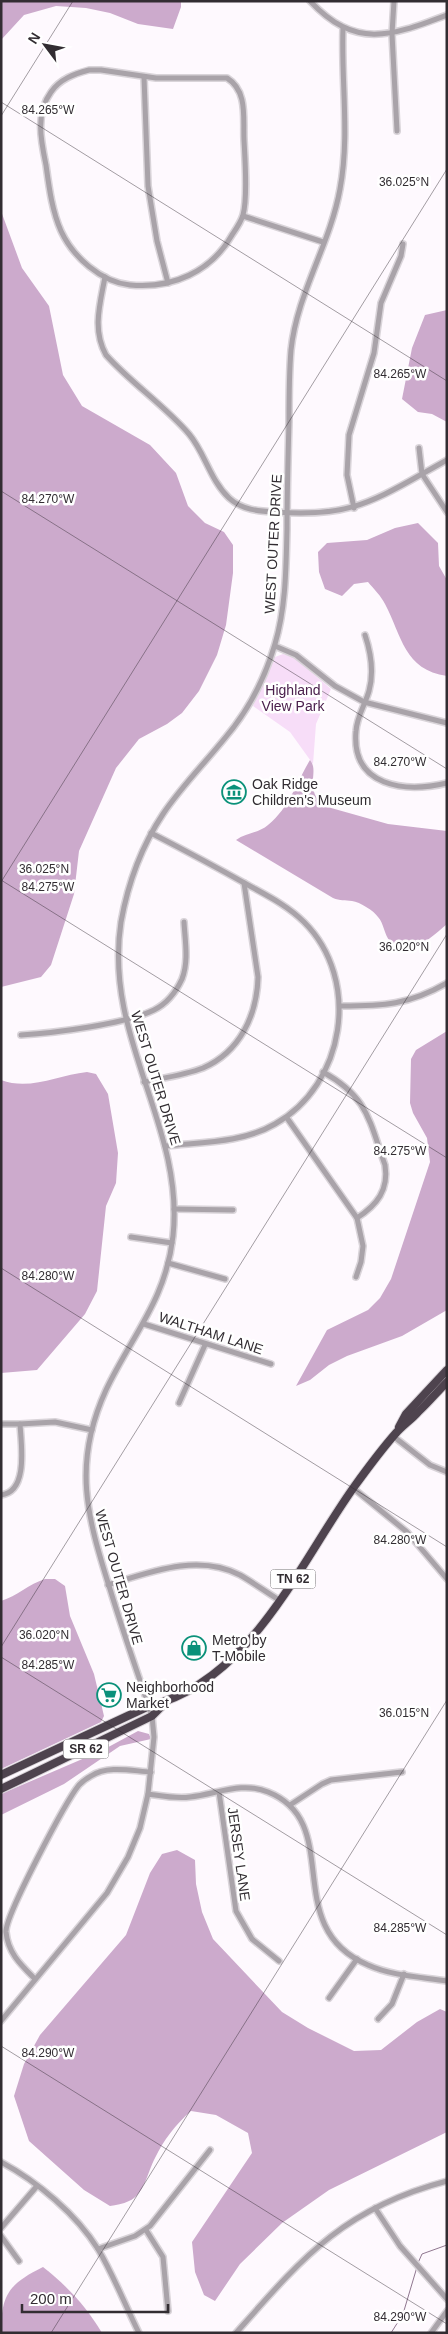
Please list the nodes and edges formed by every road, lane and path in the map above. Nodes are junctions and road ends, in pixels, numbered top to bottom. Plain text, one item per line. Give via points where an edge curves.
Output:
1 (310, 1) edge
2 (394, 1) edge
3 (447, 15) edge
4 (343, 28) junction
5 (392, 34) junction
6 (144, 77) junction
7 (397, 131) dead end
8 (243, 216) junction
9 (323, 242) junction
10 (403, 244) dead end
11 (105, 277) junction
12 (168, 283) junction
13 (419, 448) dead end
14 (447, 460) edge
15 (422, 474) junction
16 (354, 508) junction
17 (447, 512) edge
18 (287, 513) junction
19 (365, 635) dead end
20 (275, 646) junction
21 (364, 702) junction
22 (447, 724) edge
23 (447, 783) edge
24 (151, 833) junction
25 (244, 883) junction
26 (184, 922) dead end
27 (447, 983) edge
28 (340, 1006) junction
29 (124, 1019) junction
30 (21, 1035) dead end
31 (324, 1072) junction
32 (144, 1082) junction
33 (286, 1118) junction
34 (165, 1146) junction
35 (174, 1209) junction
36 (233, 1210) dead end
37 (356, 1218) junction
38 (131, 1237) dead end
39 (172, 1243) junction
40 (168, 1264) junction
41 (356, 1277) dead end
42 (225, 1279) dead end
43 (144, 1324) junction
44 (205, 1345) junction
45 (271, 1364) dead end
46 (447, 1370) edge
47 (443, 1385) edge
48 (179, 1402) dead end
49 (1, 1424) edge
50 (20, 1424) junction
51 (92, 1430) junction
52 (395, 1434) junction
53 (447, 1472) edge
54 (353, 1488) junction
55 (1, 1495) edge
56 (447, 1579) edge
57 (108, 1584) junction
58 (279, 1600) junction
59 (166, 1702) junction
60 (149, 1706) junction
61 (152, 1716) junction
62 (151, 1772) junction
63 (402, 1772) dead end
64 (1, 1775) edge
65 (1, 1789) edge
66 (219, 1792) junction
67 (148, 1794) junction
68 (290, 1805) junction
69 (357, 1959) junction
70 (279, 1962) dead end
71 (404, 1974) junction
72 (36, 1979) junction
73 (447, 1981) edge
74 (329, 1998) dead end
75 (378, 2019) dead end
76 (1, 2021) edge
77 (210, 2150) dead end
78 (1, 2162) edge
79 (447, 2181) edge
80 (36, 2186) junction
81 (375, 2208) junction
82 (1, 2228) edge
83 (146, 2230) junction
84 (1, 2236) edge
85 (98, 2249) junction
86 (19, 2261) dead end
87 (447, 2299) edge
88 (168, 2310) dead end
89 (447, 2311) edge
90 (139, 2333) edge
91 (236, 2333) edge
92 (431, 2333) edge

1 - 4 street
2 - 5 street
3 - 5 street
4 - 5 street via 362,33
4 - 9 street, WEST OUTER DRIVE via 343,172 337,204
5 - 7 street
6 - 8 street via 227,78 238,88 242,99
6 - 11 street via 101,70 75,73 51,91 43,109 41,140 60,230 79,257
6 - 12 street via 148,186
8 - 9 street
8 - 12 street via 229,242 210,262 187,277
9 - 18 street, WEST OUTER DRIVE via 301,300 291,351
10 - 16 street via 402,256 381,303 374,353 349,436 347,475
11 - 12 street via 130,285
11 - 18 street via 97,328 99,344 106,355 188,432 216,482 230,499 252,510
13 - 15 street
14 - 15 street
15 - 16 street
15 - 17 street
16 - 18 street
18 - 20 street, WEST OUTER DRIVE via 285,593
19 - 21 street via 371,662 369,691
20 - 21 street via 296,656 335,686
20 - 24 street, WEST OUTER DRIVE via 257,690 239,720 171,803
21 - 22 street
21 - 23 street via 356,732 358,752 368,772 389,784 428,786
24 - 25 street
24 - 29 street, WEST OUTER DRIVE via 129,886 121,926 118,973
25 - 28 street via 290,909 316,936 331,962
25 - 32 street via 258,977 258,993 249,1023 236,1043 213,1063 187,1073
26 - 29 street via 186,953 178,987 155,1010
27 - 28 street via 407,1002
28 - 31 street via 337,1039
29 - 30 street
29 - 32 street, WEST OUTER DRIVE
31 - 33 street via 309,1097
31 - 37 street via 346,1085 356,1096 368,1115 385,1165 383,1193 377,1202
32 - 34 street, WEST OUTER DRIVE
33 - 34 street via 245,1136
33 - 37 street
34 - 35 street, WEST OUTER DRIVE
35 - 36 street
35 - 39 street, WEST OUTER DRIVE
37 - 41 street via 363,1246
38 - 39 street
39 - 40 street, WEST OUTER DRIVE
40 - 42 street
40 - 43 street, WEST OUTER DRIVE
43 - 44 street, WALTHAM LANE
43 - 51 street, WEST OUTER DRIVE via 108,1387
44 - 45 street, WALTHAM LANE
44 - 48 street
46 - 47 highway, TN 62
47 - 52 highway, TN 62
49 - 50 street
50 - 51 street via 55,1422
50 - 55 street via 20,1480 16,1487
51 - 57 street, WEST OUTER DRIVE via 86,1498 89,1523
52 - 53 street via 430,1465
52 - 54 highway, TN 62
54 - 56 street via 407,1532
54 - 58 highway, TN 62
57 - 58 street via 177,1566 219,1568 239,1575
57 - 60 street, WEST OUTER DRIVE
58 - 59 highway, TN 62 via 254,1635 227,1664
59 - 60 highway, SR 62
59 - 61 highway, SR 62
60 - 61 street, WEST OUTER DRIVE
60 - 64 highway, SR 62
61 - 62 street, WEST OUTER DRIVE
61 - 65 highway, SR 62
62 - 67 street, WEST OUTER DRIVE
62 - 72 street via 110,1770 96,1773 80,1784 62,1815 7,1924 8,1945
63 - 68 street via 331,1780
66 - 67 street via 188,1798
66 - 68 street via 241,1787 259,1789
66 - 70 street, JERSEY LANE via 236,1911 252,1939
67 - 72 street, WEST OUTER DRIVE via 138,1834 120,1873
68 - 69 street via 307,1833 316,1899 324,1924 338,1944
69 - 71 street via 380,1970
69 - 74 street
71 - 73 street
71 - 75 street via 392,2004
72 - 76 street, WEST OUTER DRIVE
77 - 83 street
78 - 80 street
79 - 81 street
80 - 82 street
80 - 85 street via 74,2218
81 - 87 street via 400,2246
81 - 91 street via 335,2232 306,2256
83 - 85 street
83 - 88 street via 163,2257
84 - 86 street
85 - 90 street
89 - 92 street

